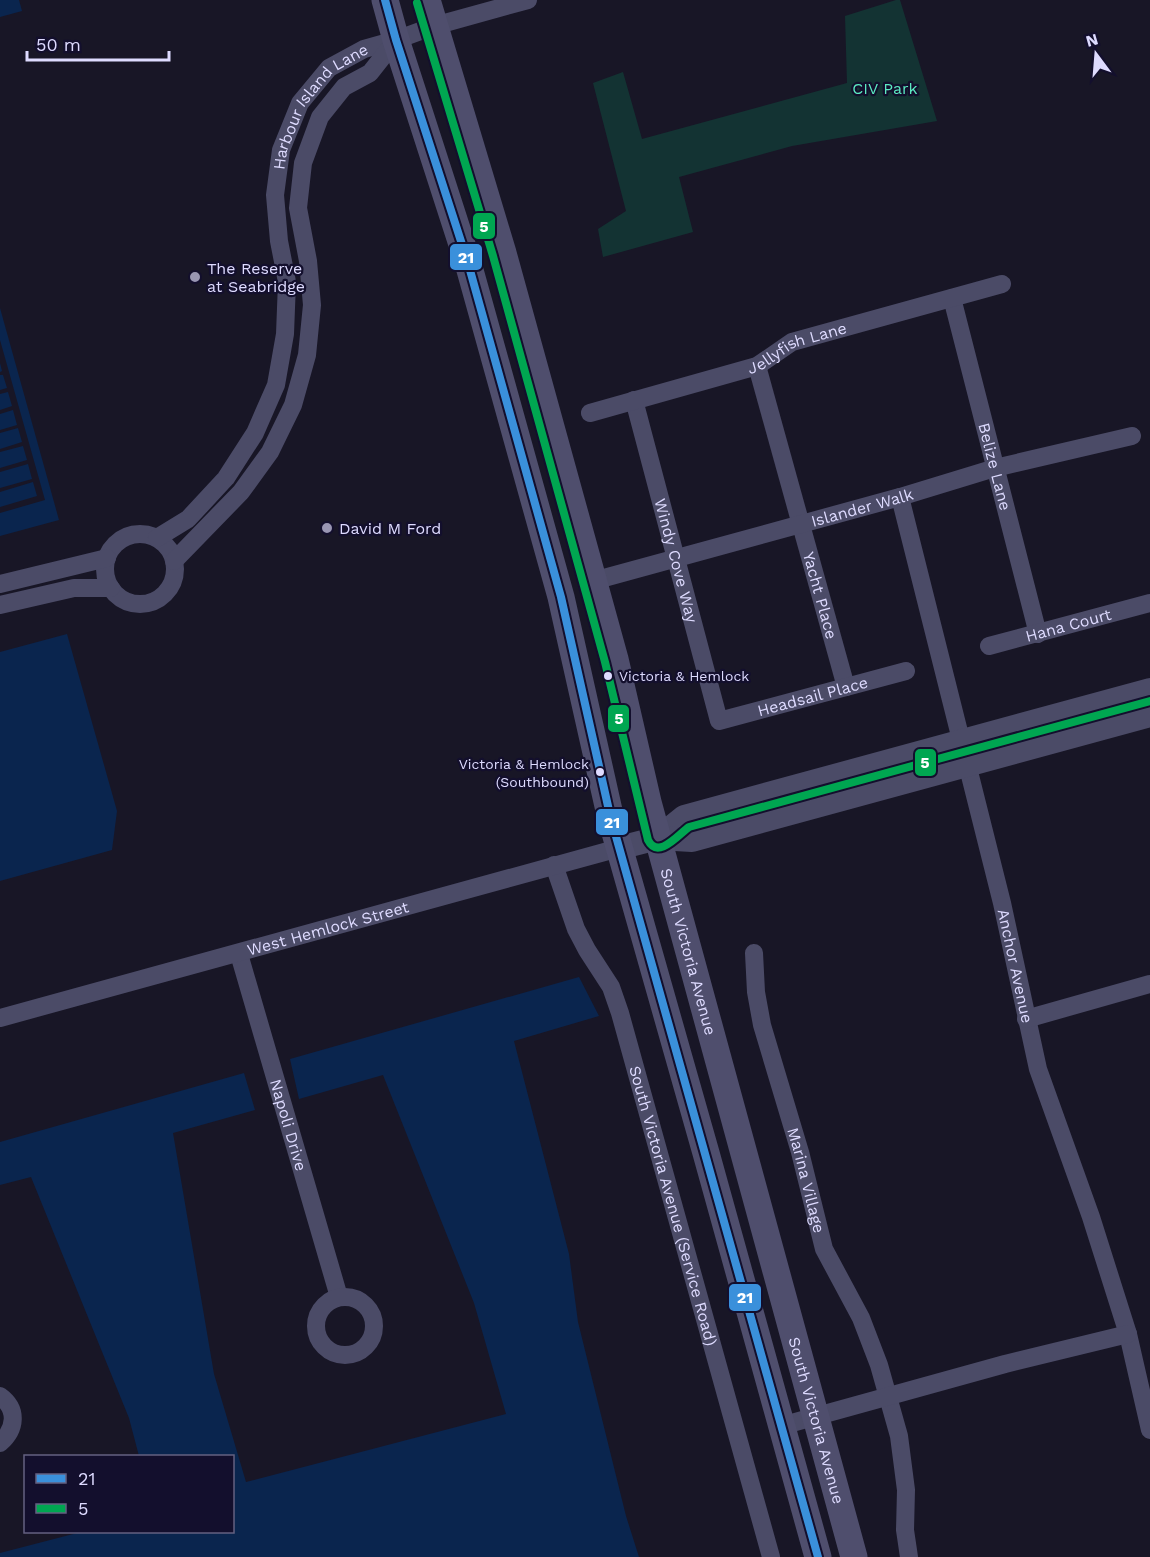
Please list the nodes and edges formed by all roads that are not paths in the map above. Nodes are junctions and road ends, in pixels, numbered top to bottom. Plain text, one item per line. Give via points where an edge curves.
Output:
1 (386, 0) edge
2 (427, 0) edge
3 (528, 0) edge
4 (434, 26) junction
5 (396, 40) junction
6 (1002, 284) dead end
7 (952, 298) junction
8 (757, 366) junction
9 (634, 400) junction
10 (590, 413) dead end
11 (1132, 436) dead end
12 (995, 468) junction
13 (900, 496) junction
14 (801, 523) junction
15 (157, 538) junction
16 (107, 558) junction
17 (676, 559) junction
18 (174, 561) junction
19 (593, 581) junction
20 (0, 584) edge
21 (111, 588) junction
22 (1150, 603) edge
23 (0, 605) edge
24 (1038, 634) junction
25 (989, 646) dead end
26 (906, 671) dead end
27 (846, 687) junction
28 (1150, 690) edge
29 (1150, 715) edge
30 (719, 721) joint
31 (961, 740) junction
32 (968, 765) junction
33 (658, 838) junction
34 (619, 848) junction
35 (554, 865) junction
36 (754, 953) dead end
37 (239, 954) junction
38 (1150, 984) edge
39 (0, 1018) edge
40 (1026, 1019) junction
41 (339, 1297) dead end
42 (1128, 1334) junction
43 (0, 1396) edge
44 (889, 1398) junction
45 (816, 1418) junction
46 (782, 1426) junction
47 (1150, 1430) edge
48 (0, 1443) edge
49 (771, 1557) edge
50 (818, 1557) edge
51 (854, 1557) edge
52 (909, 1557) edge

1 - 5 main road
2 - 4 main road, South Victoria Avenue
3 - 4 street
4 - 5 street
4 - 19 main road, South Victoria Avenue via 506,264
5 - 15 street, Harbour Island Lane via 364,49 329,68 300,103 281,150 275,195 287,282 285,334 276,385 255,434 226,478 188,519
5 - 18 street, Harbour Island Lane via 370,73 344,87 320,117 303,163 298,208 312,304 307,355 293,405 270,452 241,492
5 - 34 main road via 468,263 561,597
6 - 7 street, Jellyfish Lane
7 - 8 street, Jellyfish Lane via 792,342
7 - 12 street, Belize Lane
8 - 9 street, Jellyfish Lane
8 - 14 street, Yacht Place
9 - 10 street, Jellyfish Lane
9 - 17 street, Windy Cove Way
11 - 12 street, Islander Walk
12 - 13 street, Islander Walk
12 - 24 street, Belize Lane
13 - 14 street, Islander Walk
13 - 31 street, Anchor Avenue
14 - 17 street, Islander Walk
14 - 27 street, Yacht Place
15 - 16 street via 130,535 120,540
15 - 18 street
16 - 20 street
16 - 21 street via 105,568
17 - 19 street, Islander Walk
17 - 30 street, Windy Cove Way
18 - 21 street via 169,589 152,601 129,602
19 - 33 main road, South Victoria Avenue
21 - 23 street via 74,588
22 - 24 street, Hana Court
24 - 25 street, Hana Court
26 - 27 street, Headsail Place
27 - 30 street, Headsail Place
28 - 31 street, West Hemlock Street
29 - 32 street, West Hemlock Street
31 - 32 street, Anchor Avenue
31 - 33 street, West Hemlock Street via 684,817
32 - 33 street, West Hemlock Street via 692,840
32 - 40 street, Anchor Avenue
33 - 34 street, West Hemlock Street
33 - 45 main road, South Victoria Avenue
34 - 35 street, West Hemlock Street
34 - 46 main road
35 - 37 street, West Hemlock Street
35 - 49 street, South Victoria Avenue (Service Road) via 576,929 611,987 620,1013
36 - 44 street, Marina Village via 762,1025 824,1249 861,1318
37 - 39 street, West Hemlock Street
37 - 41 street, Napoli Drive
38 - 40 street
40 - 42 street, Anchor Avenue via 1038,1069
42 - 44 street
42 - 47 street, Anchor Avenue
43 - 48 street via 11,1408 13,1418 8,1436
44 - 45 street
44 - 52 street, Marina Village via 906,1490
45 - 46 street
45 - 51 main road, South Victoria Avenue
46 - 50 main road

